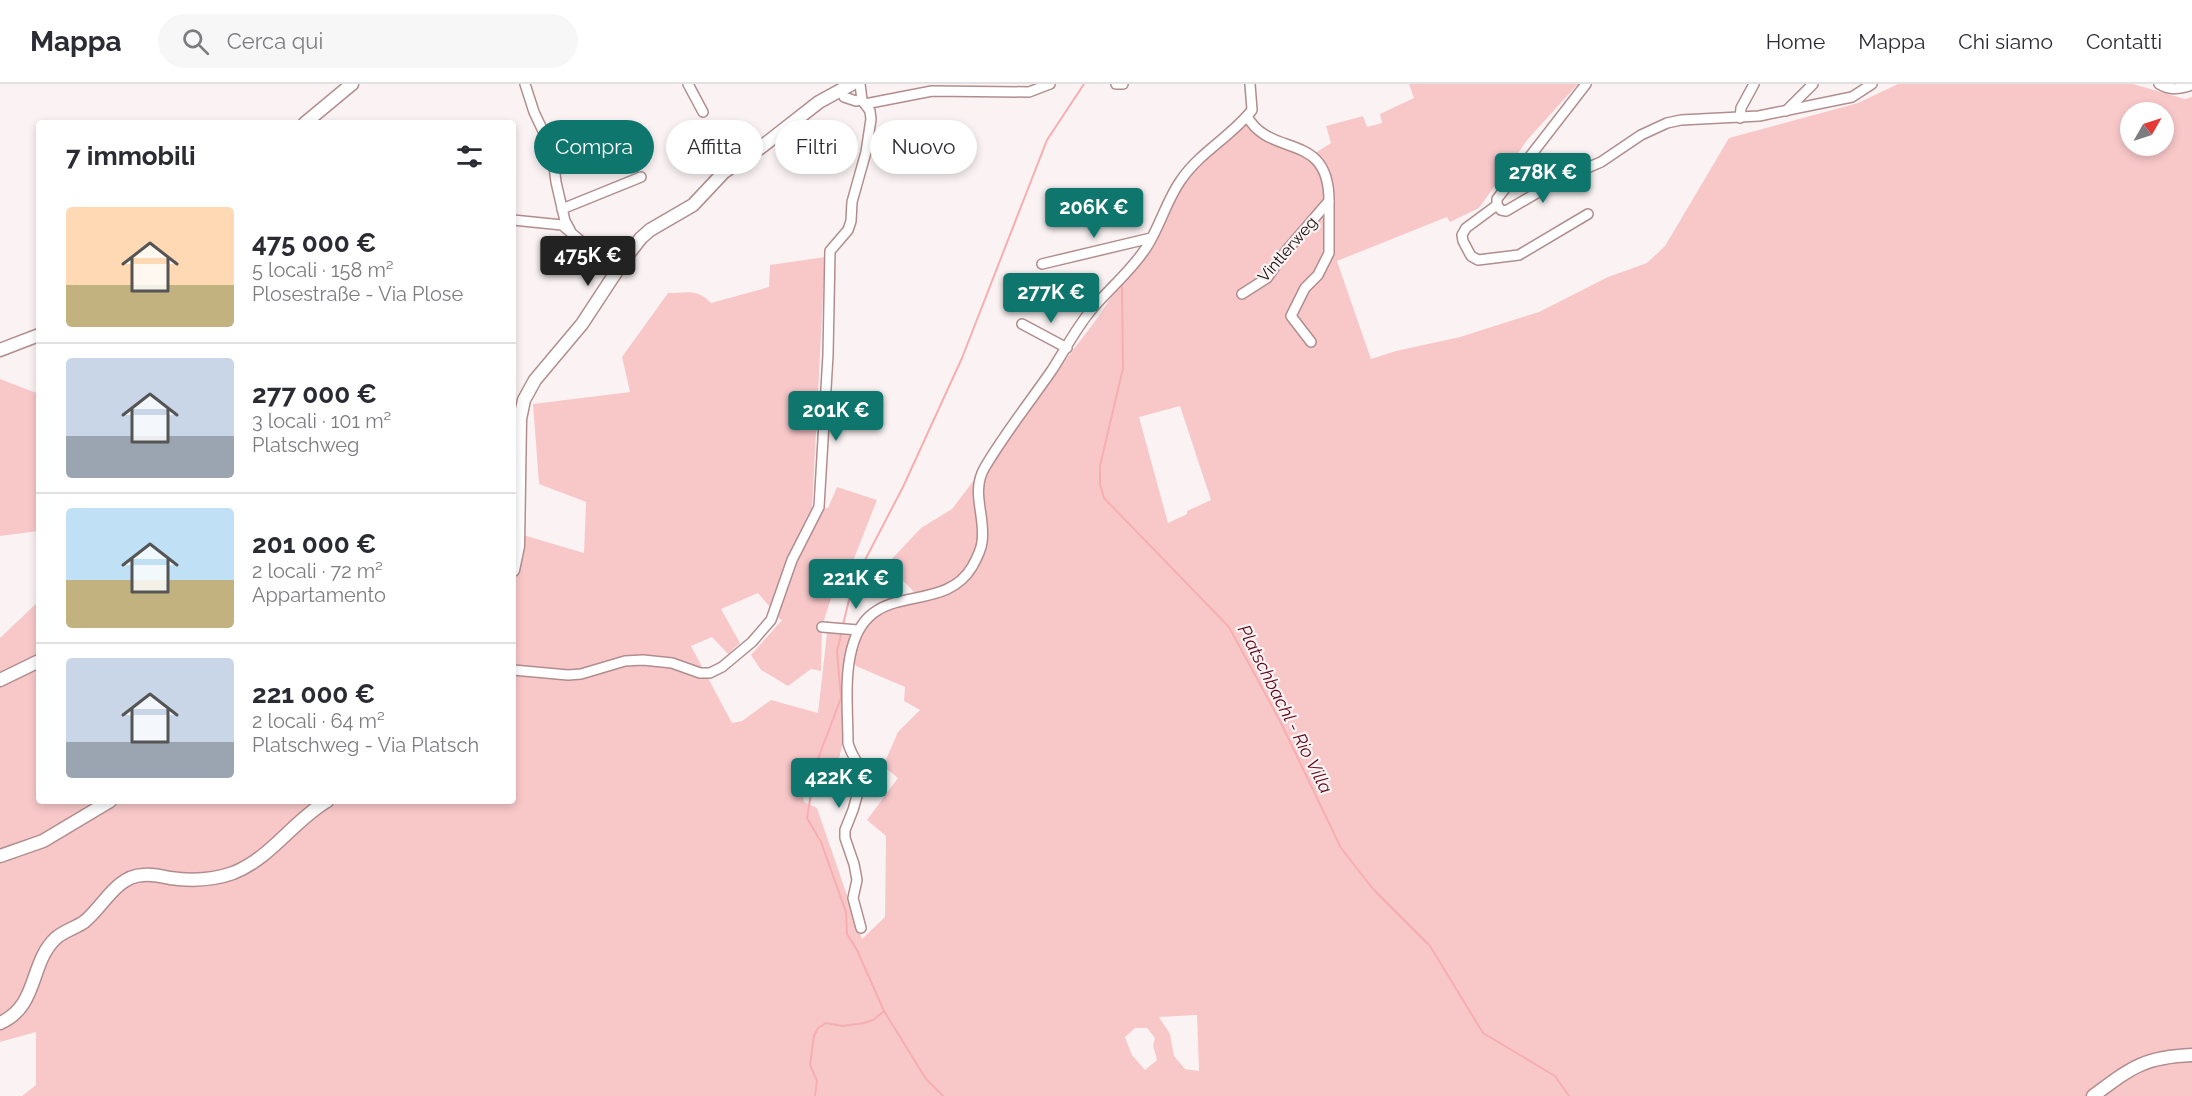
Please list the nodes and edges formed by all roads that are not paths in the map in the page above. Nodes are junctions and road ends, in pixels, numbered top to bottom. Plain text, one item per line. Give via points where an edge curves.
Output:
1 (352, 84) edge
2 (525, 84) edge
3 (688, 84) edge
4 (852, 84) edge
5 (861, 84) edge
6 (1050, 84) edge
7 (1116, 84) edge
8 (1123, 84) edge
9 (1250, 84) edge
10 (1586, 84) edge
11 (1754, 84) edge
12 (1813, 84) edge
13 (1872, 84) edge
14 (2159, 84) edge
15 (2192, 85) edge
16 (844, 97) dead end
17 (864, 102) junction
18 (1786, 111) junction
19 (703, 112) dead end
20 (1246, 116) junction
21 (1740, 118) junction
22 (309, 120) edge
23 (641, 177) dead end
24 (1329, 201) junction
25 (1497, 205) junction
26 (561, 209) junction
27 (1588, 214) dead end
28 (516, 220) edge
29 (570, 230) junction
30 (1151, 238) junction
31 (626, 256) junction
32 (1042, 264) dead end
33 (1242, 294) dead end
34 (1022, 324) dead end
35 (36, 336) edge
36 (1311, 342) dead end
37 (1067, 348) junction
38 (0, 350) edge
39 (516, 556) edge
40 (826, 628) dead end
41 (855, 629) junction
42 (36, 662) edge
43 (516, 670) edge
44 (0, 680) edge
45 (105, 804) edge
46 (323, 804) edge
47 (0, 856) edge
48 (861, 928) dead end
49 (0, 1023) edge
50 (2192, 1055) edge
51 (2093, 1096) edge

1 - 22 street
2 - 26 street via 552,150
3 - 19 street
4 - 31 street via 819,102 724,172 693,204 640,238
5 - 17 street
6 - 17 street via 1029,92 932,91
7 - 8 street
9 - 20 street via 1253,105
10 - 25 street via 1497,199
11 - 21 street
12 - 18 street
13 - 18 street via 1852,97
14 - 15 street via 2179,89
16 - 17 street
17 - 43 street via 871,118 851,221 830,251 819,507 792,560 771,620 752,642 710,673 643,660 581,674
18 - 21 street
20 - 24 street, Vintlerweg via 1260,133 1303,150 1320,163 1326,173
20 - 30 street via 1181,180
21 - 25 street via 1667,123 1506,211
23 - 26 street
24 - 33 street, Vintlerweg via 1267,278
24 - 36 street, Vintlerweg via 1329,253 1291,316
25 - 27 street via 1462,235 1478,260 1519,255
26 - 29 street
28 - 29 street via 554,223
29 - 31 street via 582,242
30 - 32 street
30 - 37 street via 1091,310
31 - 39 street via 582,324 535,380 524,400
34 - 37 street
35 - 38 street
37 - 41 street via 983,470 978,488 982,543 970,570 956,585 936,594 880,608
40 - 41 street
41 - 48 street via 849,662 848,743 863,775 845,838 857,880 853,898
42 - 44 street
45 - 47 street via 43,841
46 - 49 street via 253,862 235,872 193,880 147,875 129,879 115,888 94,913 49,945 24,1005
50 - 51 street via 2147,1061

